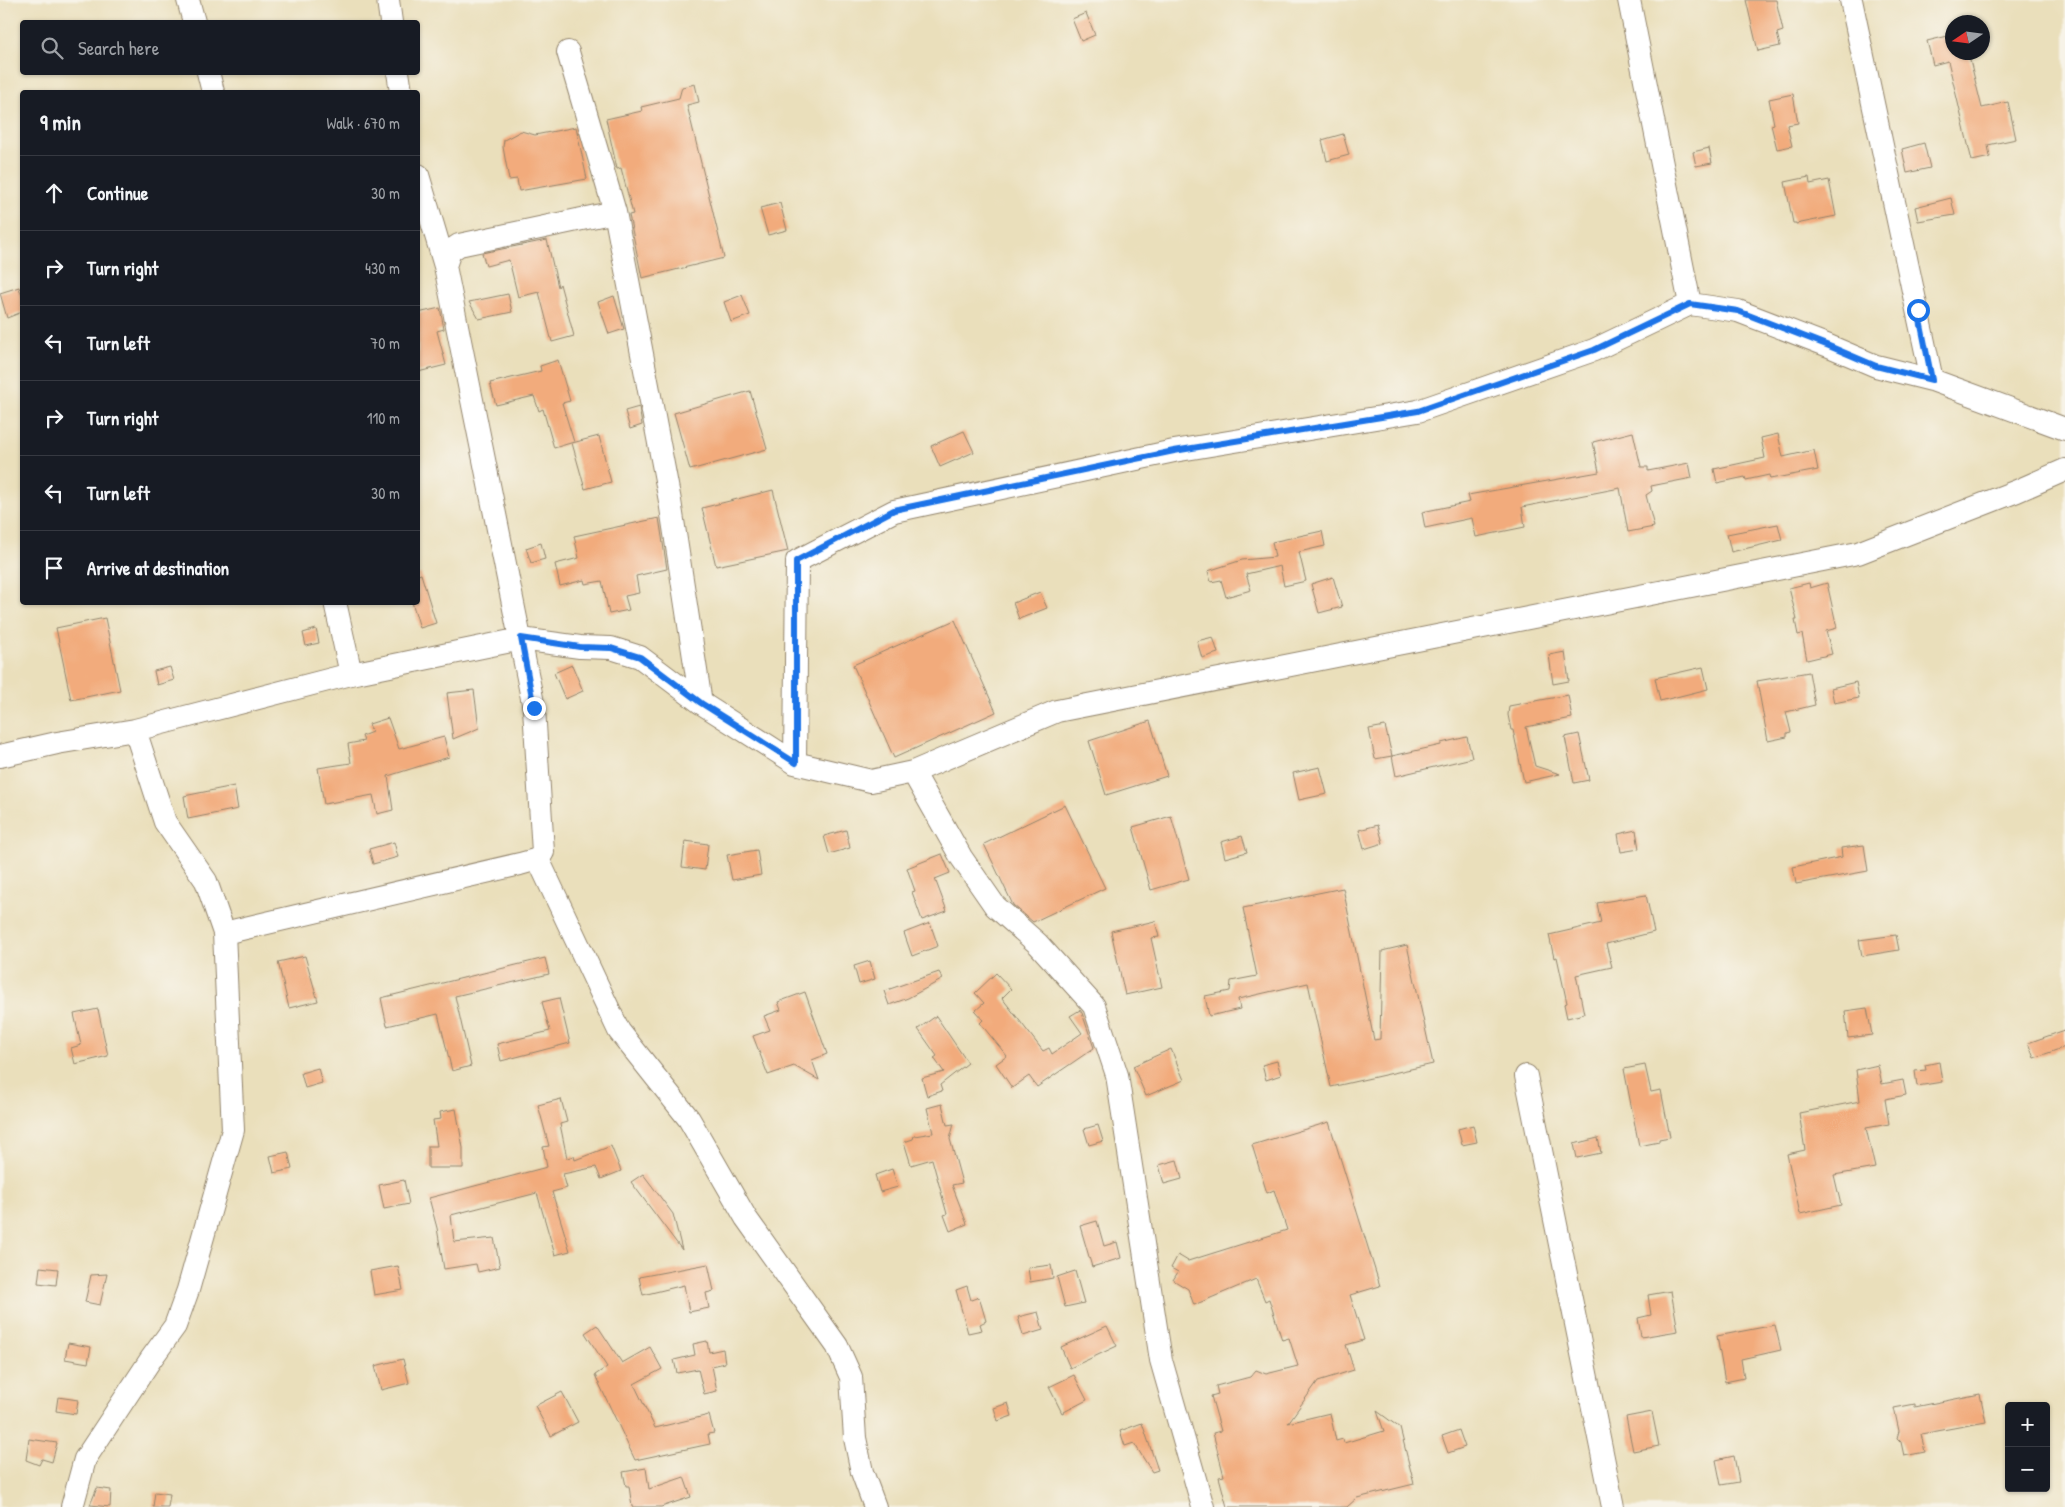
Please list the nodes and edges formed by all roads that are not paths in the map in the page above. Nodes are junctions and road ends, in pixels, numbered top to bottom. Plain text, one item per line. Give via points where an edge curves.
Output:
1 (188, 0) edge
2 (388, 0) edge
3 (1629, 0) edge
4 (1851, 0) edge
5 (193, 20) edge
6 (391, 20) edge
7 (568, 52) dead end
8 (209, 75) edge
9 (398, 75) edge
10 (212, 90) edge
11 (401, 90) edge
12 (420, 182) edge
13 (614, 212) junction
14 (446, 266) junction
15 (1690, 304) junction
16 (1932, 380) junction
17 (2065, 429) edge
18 (2065, 470) edge
19 (336, 605) edge
20 (521, 638) junction
21 (351, 674) junction
22 (701, 703) junction
23 (135, 730) junction
24 (0, 756) edge
25 (796, 763) junction
26 (913, 772) junction
27 (538, 859) junction
28 (224, 933) junction
29 (1526, 1076) dead end
30 (72, 1507) edge
31 (876, 1507) edge
32 (1203, 1507) edge
33 (1613, 1507) edge

1 - 5 street
2 - 6 street
3 - 15 street
4 - 16 street
7 - 13 street
8 - 10 street
9 - 11 street
12 - 14 street
13 - 14 street via 459,245 450,252
13 - 22 street via 670,501
14 - 20 street
15 - 16 street via 1738,311 1876,366
15 - 25 street via 1594,350 1418,411 1174,451 894,510 796,561
16 - 17 street
18 - 26 street via 1858,553 1056,711
19 - 21 street
20 - 21 street
20 - 22 street via 611,648 640,657
20 - 27 street via 534,708 543,852
21 - 23 street
22 - 25 street
23 - 24 street
23 - 28 street via 165,822 206,880
25 - 26 street via 871,782
26 - 32 street via 961,857 995,906 1038,944 1094,1006 1117,1075 1162,1360
27 - 28 street
27 - 31 street via 619,1031 690,1119 746,1218 837,1346 851,1377 855,1438 862,1472
28 - 30 street via 233,1130 176,1326 85,1459
29 - 33 street

